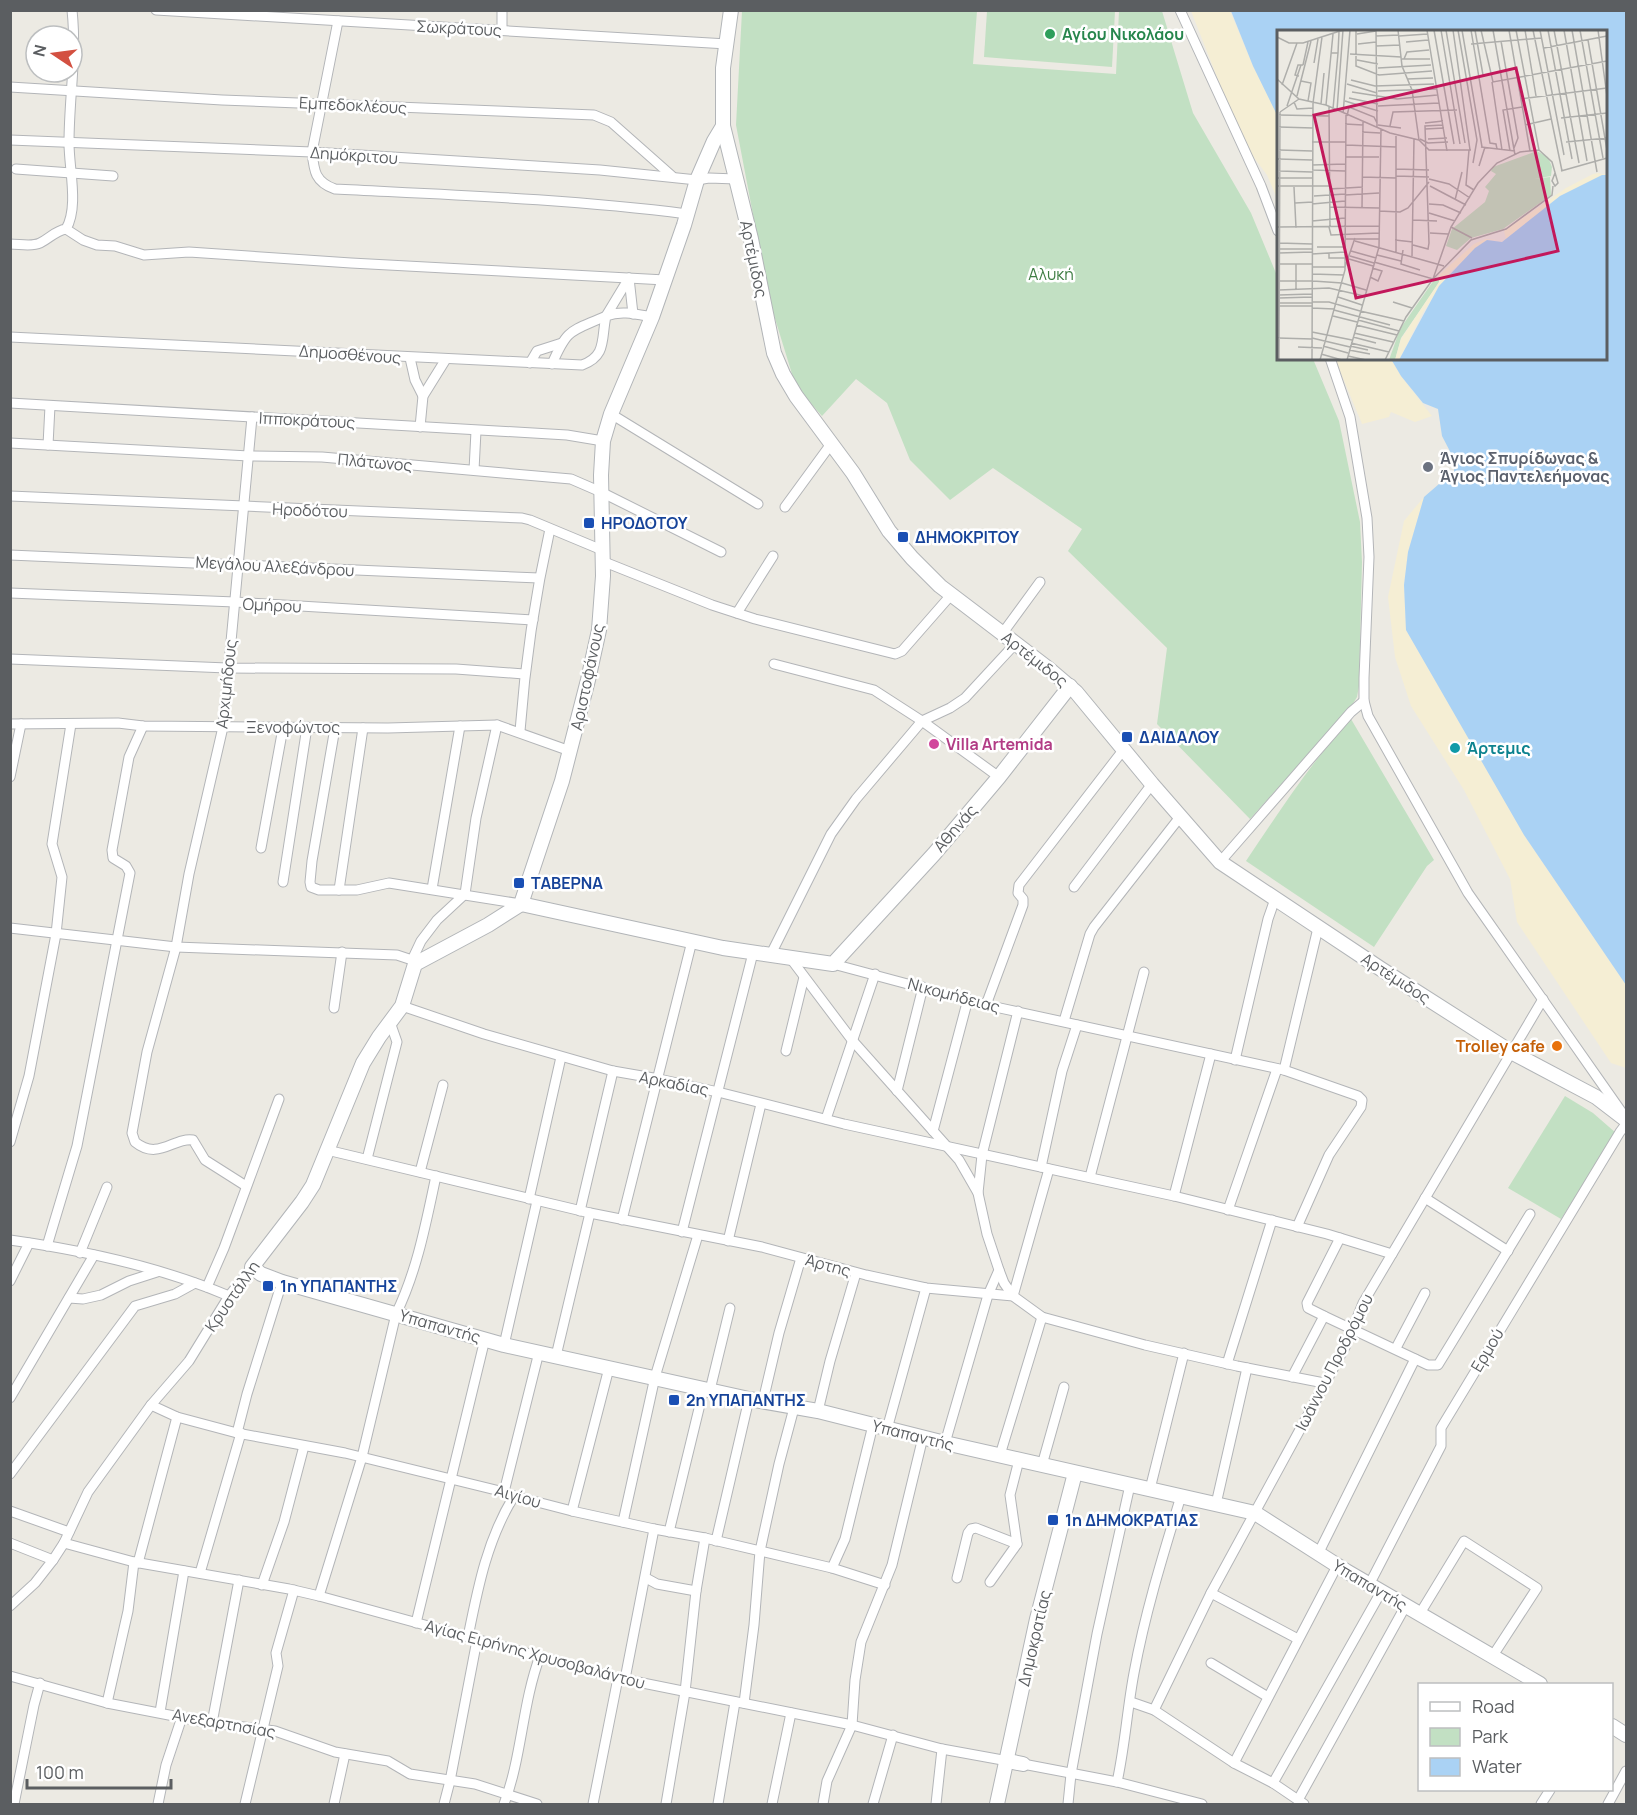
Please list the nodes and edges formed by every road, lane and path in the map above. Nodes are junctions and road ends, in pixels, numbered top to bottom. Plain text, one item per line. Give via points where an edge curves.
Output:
1 (72, 10) edge
2 (156, 10) edge
3 (502, 10) edge
4 (731, 10) edge
5 (1180, 10) edge
6 (267, 14) edge
7 (338, 21) junction
8 (502, 30) junction
9 (727, 44) junction
10 (10, 87) edge
11 (71, 92) junction
12 (323, 103) junction
13 (723, 126) junction
14 (10, 140) edge
15 (69, 144) junction
16 (312, 152) junction
17 (16, 170) dead end
18 (70, 174) junction
19 (113, 176) dead end
20 (673, 176) junction
21 (736, 179) junction
22 (698, 180) junction
23 (687, 214) junction
24 (1277, 228) edge
25 (66, 229) junction
26 (10, 244) edge
27 (629, 278) junction
28 (665, 280) junction
29 (633, 314) junction
30 (606, 316) junction
31 (652, 317) junction
32 (10, 337) edge
33 (562, 343) junction
34 (410, 358) junction
35 (446, 359) junction
36 (1331, 360) edge
37 (530, 363) junction
38 (552, 364) junction
39 (423, 396) junction
40 (10, 403) edge
41 (50, 406) junction
42 (611, 414) junction
43 (252, 417) junction
44 (420, 427) junction
45 (476, 431) junction
46 (603, 441) junction
47 (10, 443) edge
48 (831, 444) junction
49 (48, 445) junction
50 (249, 456) junction
51 (474, 470) junction
52 (601, 492) junction
53 (10, 496) edge
54 (758, 504) dead end
55 (244, 507) junction
56 (785, 507) dead end
57 (550, 529) junction
58 (722, 552) dead end
59 (10, 555) edge
60 (602, 555) junction
61 (773, 556) dead end
62 (238, 563) junction
63 (539, 578) junction
64 (1040, 582) dead end
65 (10, 594) edge
66 (951, 595) junction
67 (235, 603) junction
68 (737, 614) junction
69 (533, 620) junction
70 (1002, 634) junction
71 (1015, 644) junction
72 (10, 659) edge
73 (774, 664) dead end
74 (227, 668) junction
75 (524, 674) junction
76 (1070, 686) junction
77 (1364, 701) junction
78 (922, 721) junction
79 (16, 724) edge
80 (71, 724) junction
81 (496, 725) junction
82 (143, 726) junction
83 (460, 726) junction
84 (223, 727) junction
85 (307, 727) junction
86 (283, 728) junction
87 (335, 728) junction
88 (363, 728) junction
89 (520, 731) junction
90 (1124, 749) junction
91 (570, 751) junction
92 (10, 777) edge
93 (999, 777) junction
94 (1152, 784) junction
95 (1180, 817) junction
96 (261, 848) dead end
97 (1220, 862) junction
98 (283, 882) dead end
99 (1074, 887) dead end
100 (432, 889) junction
101 (339, 890) junction
102 (465, 894) junction
103 (1275, 899) junction
104 (521, 904) junction
105 (10, 928) edge
106 (1318, 928) junction
107 (56, 934) junction
108 (117, 941) junction
109 (692, 941) junction
110 (176, 947) junction
111 (342, 952) junction
112 (753, 953) junction
113 (770, 956) junction
114 (791, 959) junction
115 (414, 962) junction
116 (833, 964) junction
117 (1144, 972) dead end
118 (875, 974) junction
119 (804, 977) junction
120 (923, 987) junction
121 (968, 999) junction
122 (1543, 999) junction
123 (986, 1005) junction
124 (402, 1006) junction
125 (334, 1008) dead end
126 (1018, 1011) junction
127 (1064, 1021) junction
128 (390, 1022) junction
129 (1077, 1025) junction
130 (1127, 1035) junction
131 (852, 1040) junction
132 (786, 1051) dead end
133 (1511, 1052) junction
134 (1211, 1054) junction
135 (561, 1057) junction
136 (1235, 1060) junction
137 (1280, 1070) junction
138 (612, 1071) junction
139 (659, 1079) junction
140 (442, 1084) dead end
141 (897, 1091) junction
142 (718, 1092) junction
143 (279, 1099) dead end
144 (761, 1104) junction
145 (826, 1119) junction
146 (1626, 1121) edge
147 (933, 1131) junction
148 (10, 1142) edge
149 (949, 1146) junction
150 (327, 1150) junction
151 (982, 1155) junction
152 (367, 1159) junction
153 (1045, 1168) junction
154 (420, 1172) junction
155 (436, 1176) junction
156 (1090, 1177) junction
157 (246, 1186) junction
158 (107, 1187) dead end
159 (978, 1193) junction
160 (1174, 1196) junction
161 (1425, 1198) junction
162 (533, 1200) junction
163 (1228, 1210) junction
164 (585, 1212) junction
165 (1530, 1214) dead end
166 (622, 1220) junction
167 (1272, 1220) junction
168 (1297, 1227) junction
169 (682, 1232) junction
170 (698, 1235) junction
171 (1340, 1238) junction
172 (10, 1240) edge
173 (728, 1241) junction
174 (29, 1243) junction
175 (47, 1246) junction
176 (1508, 1251) junction
177 (80, 1253) junction
178 (1392, 1254) junction
179 (94, 1255) junction
180 (801, 1258) junction
181 (252, 1267) junction
182 (999, 1270) junction
183 (158, 1272) junction
184 (856, 1273) junction
185 (10, 1281) edge
186 (195, 1282) junction
187 (282, 1282) junction
188 (207, 1287) junction
189 (926, 1288) junction
190 (1425, 1293) dead end
191 (988, 1295) junction
192 (229, 1296) junction
193 (1013, 1296) junction
194 (69, 1298) junction
195 (730, 1308) dead end
196 (396, 1314) junction
197 (1323, 1316) junction
198 (1042, 1317) junction
199 (1353, 1328) junction
200 (485, 1339) junction
201 (504, 1345) junction
202 (1395, 1348) junction
203 (539, 1352) junction
204 (1184, 1353) junction
205 (556, 1356) junction
206 (1415, 1359) junction
207 (1227, 1364) junction
208 (609, 1368) junction
209 (1247, 1368) junction
210 (655, 1377) junction
211 (1292, 1377) junction
212 (1324, 1383) junction
213 (1064, 1387) dead end
214 (707, 1389) junction
215 (10, 1398) edge
216 (756, 1400) junction
217 (151, 1405) junction
218 (794, 1408) junction
219 (818, 1411) junction
220 (177, 1417) junction
221 (873, 1425) junction
222 (887, 1429) junction
223 (239, 1433) junction
224 (923, 1437) junction
225 (367, 1438) junction
226 (945, 1443) junction
227 (304, 1446) junction
228 (345, 1453) junction
229 (1000, 1455) junction
230 (362, 1457) junction
231 (1019, 1460) junction
232 (1042, 1465) junction
233 (1075, 1473) junction
234 (10, 1474) edge
235 (452, 1479) junction
236 (1130, 1485) junction
237 (1150, 1489) junction
238 (504, 1492) junction
239 (514, 1496) junction
240 (1181, 1496) junction
241 (1216, 1504) junction
242 (10, 1511) edge
243 (572, 1511) junction
244 (1255, 1513) junction
245 (623, 1522) junction
246 (654, 1529) junction
247 (69, 1532) junction
248 (669, 1532) junction
249 (705, 1538) junction
250 (716, 1541) junction
251 (64, 1542) junction
252 (10, 1543) edge
253 (1017, 1544) junction
254 (760, 1551) junction
255 (1318, 1554) junction
256 (53, 1560) junction
257 (136, 1562) junction
258 (1337, 1566) junction
259 (832, 1568) junction
260 (184, 1571) junction
261 (200, 1573) junction
262 (646, 1578) junction
263 (957, 1578) dead end
264 (239, 1580) junction
265 (990, 1582) dead end
266 (262, 1585) junction
267 (885, 1585) junction
268 (1375, 1588) junction
269 (294, 1590) junction
270 (696, 1591) junction
271 (1211, 1593) junction
272 (319, 1596) junction
273 (11, 1606) edge
274 (1405, 1606) junction
275 (1419, 1615) junction
276 (416, 1623) junction
277 (472, 1638) junction
278 (1298, 1639) junction
279 (540, 1656) junction
280 (1492, 1657) junction
281 (1211, 1664) dead end
282 (10, 1676) edge
283 (622, 1679) junction
284 (40, 1683) junction
285 (1538, 1683) edge
286 (685, 1692) junction
287 (1268, 1697) junction
288 (1131, 1702) junction
289 (107, 1703) junction
290 (740, 1703) junction
291 (1155, 1710) junction
292 (160, 1712) junction
293 (791, 1713) junction
294 (182, 1717) junction
295 (212, 1723) junction
296 (852, 1725) junction
297 (263, 1730) junction
298 (893, 1735) junction
299 (942, 1749) junction
300 (345, 1754) junction
301 (1008, 1761) junction
302 (1234, 1763) junction
303 (1023, 1764) joint
304 (1626, 1771) edge
305 (1071, 1774) junction
306 (450, 1781) junction
307 (1117, 1782) junction
308 (1273, 1783) junction
309 (1549, 1791) edge
310 (505, 1800) edge
311 (1185, 1802) edge
312 (1301, 1802) edge
313 (14, 1804) edge
314 (158, 1804) edge
315 (245, 1804) edge
316 (334, 1804) edge
317 (444, 1804) edge
318 (537, 1804) edge
319 (593, 1804) edge
320 (666, 1804) edge
321 (718, 1804) edge
322 (772, 1804) edge
323 (823, 1804) edge
324 (873, 1804) edge
325 (936, 1804) edge
326 (997, 1804) edge
327 (1068, 1804) edge
328 (1202, 1804) edge
329 (1541, 1804) edge
330 (1608, 1804) edge

1 - 11 street via 75,39
2 - 6 street, Σωκράτους
3 - 8 street
4 - 9 street, Αρτέμιδος
5 - 24 street
6 - 7 street, Σωκράτους
7 - 8 street, Σωκράτους
7 - 12 street
8 - 9 street, Σωκράτους
9 - 13 street, Αρτέμιδος
10 - 11 street, Εμπεδοκλέους
11 - 12 street, Εμπεδοκλέους
11 - 15 street
12 - 16 street
12 - 20 street, Εμπεδοκλέους via 599,116 639,144
13 - 21 street, Αρτέμιδος
13 - 22 street, Αριστοφάνους
14 - 15 street, Δημόκριτου
15 - 16 street, Δημόκριτου
15 - 18 street
16 - 20 street, Δημόκριτου
16 - 23 street via 319,181 335,189 546,200
17 - 18 street
18 - 19 street
18 - 25 street via 72,216
20 - 22 street, Δημόκριτου
21 - 22 street, Δημόκριτου
21 - 48 street, Αρτέμιδος via 777,360 796,396
22 - 23 street, Αριστοφάνους
23 - 28 street, Αριστοφάνους
25 - 26 street via 36,244
25 - 27 street via 97,245 144,255 189,252
27 - 28 street
27 - 29 street
27 - 30 street
28 - 31 street, Αριστοφάνους
29 - 30 street
29 - 31 street
30 - 33 street via 575,328
30 - 38 street, Δημοσθένους via 596,358 582,365
31 - 42 street, Αριστοφάνους
32 - 34 street, Δημοσθένους
33 - 37 street via 537,351
33 - 38 street
34 - 35 street, Δημοσθένους
34 - 39 street
35 - 37 street, Δημοσθένους
35 - 39 street
36 - 77 street via 1350,417 1368,527
37 - 38 street, Δημοσθένους
39 - 44 street
40 - 41 street, Ιπποκράτους
41 - 43 street, Ιπποκράτους
41 - 49 street
42 - 46 street, Αριστοφάνους
42 - 54 street
43 - 44 street, Ιπποκράτους
43 - 50 street, Αρχιμήδους
44 - 45 street, Ιπποκράτους
45 - 46 street, Ιπποκράτους via 567,435
45 - 51 street
46 - 52 street, Αριστοφάνους
47 - 49 street, Πλάτωνος
48 - 56 street
48 - 66 street, Αρτέμιδος via 889,531
49 - 50 street, Πλάτωνος
50 - 51 street, Πλάτωνος via 322,457
50 - 55 street, Αρχιμήδους
51 - 52 street, Πλάτωνος via 571,479
52 - 58 street, Πλάτωνος
52 - 60 street, Αριστοφάνους
53 - 55 street, Ηροδότου
55 - 57 street, Ηροδότου via 522,518
55 - 62 street, Αρχιμήδους
57 - 60 street, Ηροδότου
57 - 63 street
59 - 62 street, Μεγάλου Αλεξάνδρου
60 - 68 street, Ηροδότου via 669,589
60 - 91 street, Αριστοφάνους via 599,630
61 - 68 street
62 - 63 street, Μεγάλου Αλεξάνδρου
62 - 67 street, Αρχιμήδους
63 - 69 street
64 - 70 street
65 - 67 street, Ομήρου
66 - 68 street, Ηροδότου via 896,654
66 - 70 street, Αρτέμιδος
67 - 69 street, Ομήρου
67 - 74 street, Αρχιμήδους
69 - 75 street
70 - 71 street, Αρτέμιδος
71 - 76 street, Αρτέμιδος
71 - 78 street via 965,698
72 - 74 street
73 - 78 street via 874,690
74 - 75 street via 456,669
74 - 84 street, Αρχιμήδους
75 - 89 street
76 - 90 street, Αρτέμιδος
76 - 93 street, Αθηνάς
77 - 97 street
77 - 122 street via 1370,720 1468,893
78 - 93 street
78 - 113 street via 831,834
79 - 80 street, Ξενοφώντος
79 - 92 street
80 - 82 street, Ξενοφώντος
80 - 107 street via 52,843 62,878
81 - 83 street, Ξενοφώντος
81 - 89 street, Ξενοφώντος
81 - 102 street
82 - 84 street, Ξενοφώντος
82 - 108 street via 129,757 112,850 113,858 130,873
83 - 88 street, Ξενοφώντος
83 - 100 street
84 - 86 street, Ξενοφώντος
84 - 110 street, Αρχιμήδους
85 - 86 street, Ξενοφώντος
85 - 87 street, Ξενοφώντος
85 - 98 street
86 - 96 street
87 - 88 street, Ξενοφώντος
87 - 101 street via 310,882 311,887 319,890
88 - 101 street
89 - 91 street, Ξενοφώντος
90 - 94 street, Αρτέμιδος
90 - 123 street via 1018,885 1023,905
91 - 104 street, Αριστοφάνους
93 - 116 street, Αθηνάς
94 - 95 street, Αρτέμιδος
94 - 99 street
95 - 97 street, Αρτέμιδος
95 - 127 street via 1090,934
97 - 103 street, Αρτέμιδος
100 - 101 street via 387,883
100 - 102 street
102 - 104 street
102 - 115 street via 421,940
103 - 106 street, Αρτέμιδος
103 - 136 street
104 - 109 street, Νικομήδειας
104 - 115 street
105 - 107 street
106 - 133 street, Αρτέμιδος
106 - 137 street
107 - 108 street
107 - 148 street via 29,1076
108 - 110 street
108 - 175 street via 76,1146
109 - 112 street, Νικομήδειας
109 - 139 street
110 - 111 street
110 - 157 street, Αρχιμήδους via 147,1052 132,1138 148,1148 167,1148 183,1139 193,1140 205,1160
111 - 115 street via 397,955
111 - 125 street
112 - 113 street, Νικομήδειας
112 - 142 street
113 - 114 street, Νικομήδειας
114 - 116 street, Νικομήδειας
114 - 119 street
115 - 124 street, Κρυστάλλη
116 - 118 street, Νικομήδειας
117 - 130 street
118 - 120 street, Νικομήδειας
118 - 131 street
119 - 131 street
119 - 132 street
120 - 121 street, Νικομήδειας
120 - 141 street
121 - 123 street, Νικομήδειας
121 - 147 street
122 - 133 street, Ιωάννου Προδρόμου
122 - 146 street
123 - 126 street, Νικομήδειας
124 - 128 street, Κρυστάλλη
124 - 135 street, Αρκαδίας
126 - 127 street, Νικομήδειας
126 - 151 street
127 - 129 street, Νικομήδειας
128 - 150 street, Κρυστάλλη via 363,1063
128 - 152 street via 397,1042
129 - 130 street, Νικομήδειας
129 - 153 street via 1062,1071
130 - 134 street, Νικομήδειας
130 - 156 street
131 - 141 street
131 - 145 street
133 - 146 street, Αρτέμιδος via 1596,1097
133 - 161 street, Ιωάννου Προδρόμου
134 - 136 street, Νικομήδειας
134 - 160 street
135 - 138 street, Αρκαδίας
135 - 162 street
136 - 137 street, Νικομήδειας
137 - 163 street
137 - 168 street, Νικομήδειας via 1358,1096 1362,1104 1329,1155
138 - 139 street, Αρκαδίας
138 - 164 street
139 - 142 street, Αρκαδίας
139 - 166 street
140 - 154 street
141 - 147 street
142 - 144 street, Αρκαδίας
142 - 169 street
143 - 157 street
144 - 145 street, Αρκαδίας
144 - 173 street
145 - 149 street, Αρκαδίας
146 - 268 street, Ερμού via 1441,1428 1442,1444
147 - 149 street
149 - 151 street, Αρκαδίας
149 - 159 street
150 - 152 street, Άρτης
150 - 181 street, Κρυστάλλη via 313,1185
151 - 153 street
151 - 159 street
152 - 154 street, Άρτης
153 - 156 street
153 - 193 street
154 - 155 street, Άρτης
155 - 162 street, Άρτης
155 - 196 street via 420,1247
156 - 160 street
157 - 188 street
158 - 177 street
159 - 182 street
160 - 163 street
161 - 176 street
161 - 178 street, Ιωάννου Προδρόμου
162 - 164 street, Άρτης
162 - 201 street
163 - 167 street
164 - 166 street, Άρτης
164 - 205 street
165 - 176 street
166 - 169 street, Άρτης
167 - 168 street
167 - 207 street
168 - 171 street
169 - 170 street, Άρτης
170 - 173 street, Άρτης
170 - 210 street
171 - 178 street
171 - 197 street via 1306,1305
172 - 174 street
173 - 180 street, Άρτης
174 - 175 street
174 - 185 street
175 - 177 street
176 - 206 street via 1442,1361 1433,1366
177 - 179 street
178 - 199 street, Ιωάννου Προδρόμου
179 - 183 street
179 - 194 street
180 - 184 street, Άρτης
180 - 216 street
181 - 187 street, Υπαπαντής
181 - 192 street, Κρυστάλλη
182 - 191 street
182 - 193 street
183 - 186 street
183 - 194 street via 101,1295
184 - 189 street, Άρτης
184 - 219 street
186 - 188 street
186 - 234 street via 175,1294 135,1306
187 - 196 street, Υπαπαντής
187 - 223 street via 246,1394
188 - 192 street
189 - 191 street, Άρτης
189 - 222 street
190 - 202 street
191 - 193 street, Άρτης
191 - 226 street
192 - 217 street, Κρυστάλλη via 189,1361
193 - 198 street
194 - 215 street
195 - 214 street
196 - 200 street, Υπαπαντής
196 - 225 street
197 - 199 street
197 - 211 street
198 - 204 street
198 - 229 street
199 - 202 street
199 - 212 street, Ιωάννου Προδρόμου
200 - 201 street, Υπαπαντής
200 - 235 street
201 - 203 street, Υπαπαντής
202 - 206 street
203 - 205 street, Υπαπαντής
203 - 238 street
204 - 207 street
204 - 237 street
205 - 208 street, Υπαπαντής
206 - 255 street
207 - 209 street
208 - 210 street, Υπαπαντής
208 - 243 street
209 - 211 street
209 - 241 street
210 - 214 street, Υπαπαντής
210 - 245 street
211 - 212 street
212 - 244 street, Ιωάννου Προδρόμου
213 - 232 street
214 - 216 street, Υπαπαντής
214 - 248 street
216 - 218 street, Υπαπαντής
216 - 250 street
217 - 220 street, Αιγίου
217 - 247 street, Κρυστάλλη via 88,1492
218 - 219 street, Υπαπαντής
218 - 254 street
219 - 221 street, Υπαπαντής
220 - 223 street, Αιγίου
220 - 257 street
221 - 222 street, Υπαπαντής
221 - 259 street via 845,1539
222 - 224 street, Υπαπαντής
223 - 227 street, Αιγίου
223 - 261 street
224 - 226 street, Υπαπαντής
224 - 267 street
225 - 228 street
225 - 230 street
226 - 229 street, Υπαπαντής
227 - 228 street, Αιγίου
227 - 266 street
228 - 230 street, Αιγίου
229 - 231 street, Υπαπαντής
230 - 235 street, Αιγίου
230 - 272 street
231 - 232 street, Υπαπαντής
231 - 253 street via 1010,1495
232 - 233 street, Υπαπαντής
233 - 236 street, Υπαπαντής
233 - 301 street, Δημοκρατίας via 1037,1619
235 - 238 street, Αιγίου
235 - 276 street
236 - 237 street, Υπαπαντής
236 - 305 street
237 - 240 street, Υπαπαντής
238 - 239 street, Αιγίου
239 - 243 street, Αιγίου
239 - 277 street via 500,1518 478,1583
240 - 241 street, Υπαπαντής
240 - 288 street via 1142,1635
241 - 244 street, Υπαπαντής
242 - 247 street
243 - 245 street, Αιγίου
244 - 255 street, Υπαπαντής
244 - 271 street, Ιωάννου Προδρόμου
245 - 246 street, Αιγίου
246 - 248 street, Αιγίου
246 - 262 street
247 - 251 street, Κρυστάλλη
248 - 249 street, Αιγίου
249 - 250 street, Αιγίου
249 - 270 street
250 - 254 street, Αιγίου
251 - 256 street, Κρυστάλλη
251 - 257 street, Αγίας Ειρήνης Χρυσοβαλάντου
252 - 256 street
253 - 263 street via 971,1529
253 - 265 street
254 - 259 street, Αιγίου
254 - 290 street via 754,1625
255 - 258 street, Υπαπαντής
256 - 273 street, Κρυστάλλη
257 - 260 street, Αγίας Ειρήνης Χρυσοβαλάντου
257 - 289 street
258 - 268 street, Υπαπαντής
258 - 278 street
259 - 267 street, Αιγίου
260 - 261 street, Αγίας Ειρήνης Χρυσοβαλάντου
260 - 292 street
261 - 264 street, Αγίας Ειρήνης Χρυσοβαλάντου
262 - 270 street via 657,1584
262 - 283 street
264 - 266 street, Αγίας Ειρήνης Χρυσοβαλάντου
264 - 295 street
266 - 269 street, Αγίας Ειρήνης Χρυσοβαλάντου
267 - 296 street via 861,1642
268 - 274 street, Υπαπαντής
268 - 308 street, Ερμού
269 - 272 street, Αγίας Ειρήνης Χρυσοβαλάντου
269 - 297 street via 276,1653 278,1665
270 - 286 street
271 - 278 street
271 - 291 street, Ιωάννου Προδρόμου
272 - 276 street, Αγίας Ειρήνης Χρυσοβαλάντου
274 - 275 street, Υπαπαντής
274 - 312 street
275 - 280 street, Υπαπαντής
275 - 280 street via 1464,1541 1537,1588
276 - 277 street, Αγίας Ειρήνης Χρυσοβαλάντου
277 - 279 street, Αγίας Ειρήνης Χρυσοβαλάντου
277 - 306 street
278 - 287 street
279 - 283 street, Αγίας Ειρήνης Χρυσοβαλάντου
279 - 310 street
280 - 285 street, Υπαπαντής
281 - 287 street
282 - 284 street, Ανεξαρτησίας
283 - 286 street, Αγίας Ειρήνης Χρυσοβαλάντου
283 - 319 street
284 - 289 street, Ανεξαρτησίας
284 - 313 street
286 - 290 street, Αγίας Ειρήνης Χρυσοβαλάντου
286 - 320 street
287 - 302 street
288 - 291 street
288 - 307 street
289 - 292 street, Ανεξαρτησίας
290 - 293 street, Αγίας Ειρήνης Χρυσοβαλάντου
290 - 321 street
291 - 302 street
292 - 294 street, Ανεξαρτησίας
293 - 296 street, Αγίας Ειρήνης Χρυσοβαλάντου
293 - 322 street
294 - 295 street, Ανεξαρτησίας
294 - 314 street
295 - 297 street, Ανεξαρτησίας
296 - 298 street, Αγίας Ειρήνης Χρυσοβαλάντου
296 - 323 street via 826,1781
297 - 300 street, Ανεξαρτησίας
297 - 315 street
298 - 299 street, Αγίας Ειρήνης Χρυσοβαλάντου
298 - 324 street
299 - 301 street, Αγίας Ειρήνης Χρυσοβαλάντου
299 - 325 street
300 - 306 street, Ανεξαρτησίας via 388,1761 410,1774
300 - 316 street
301 - 303 street
301 - 326 street, Δημοκρατίας
302 - 308 street
303 - 305 street
304 - 330 street
305 - 307 street
305 - 327 street
306 - 310 street, Ανεξαρτησίας via 475,1784
306 - 317 street
307 - 311 street
308 - 312 street
309 - 329 street
310 - 318 street, Ανεξαρτησίας
311 - 328 street

